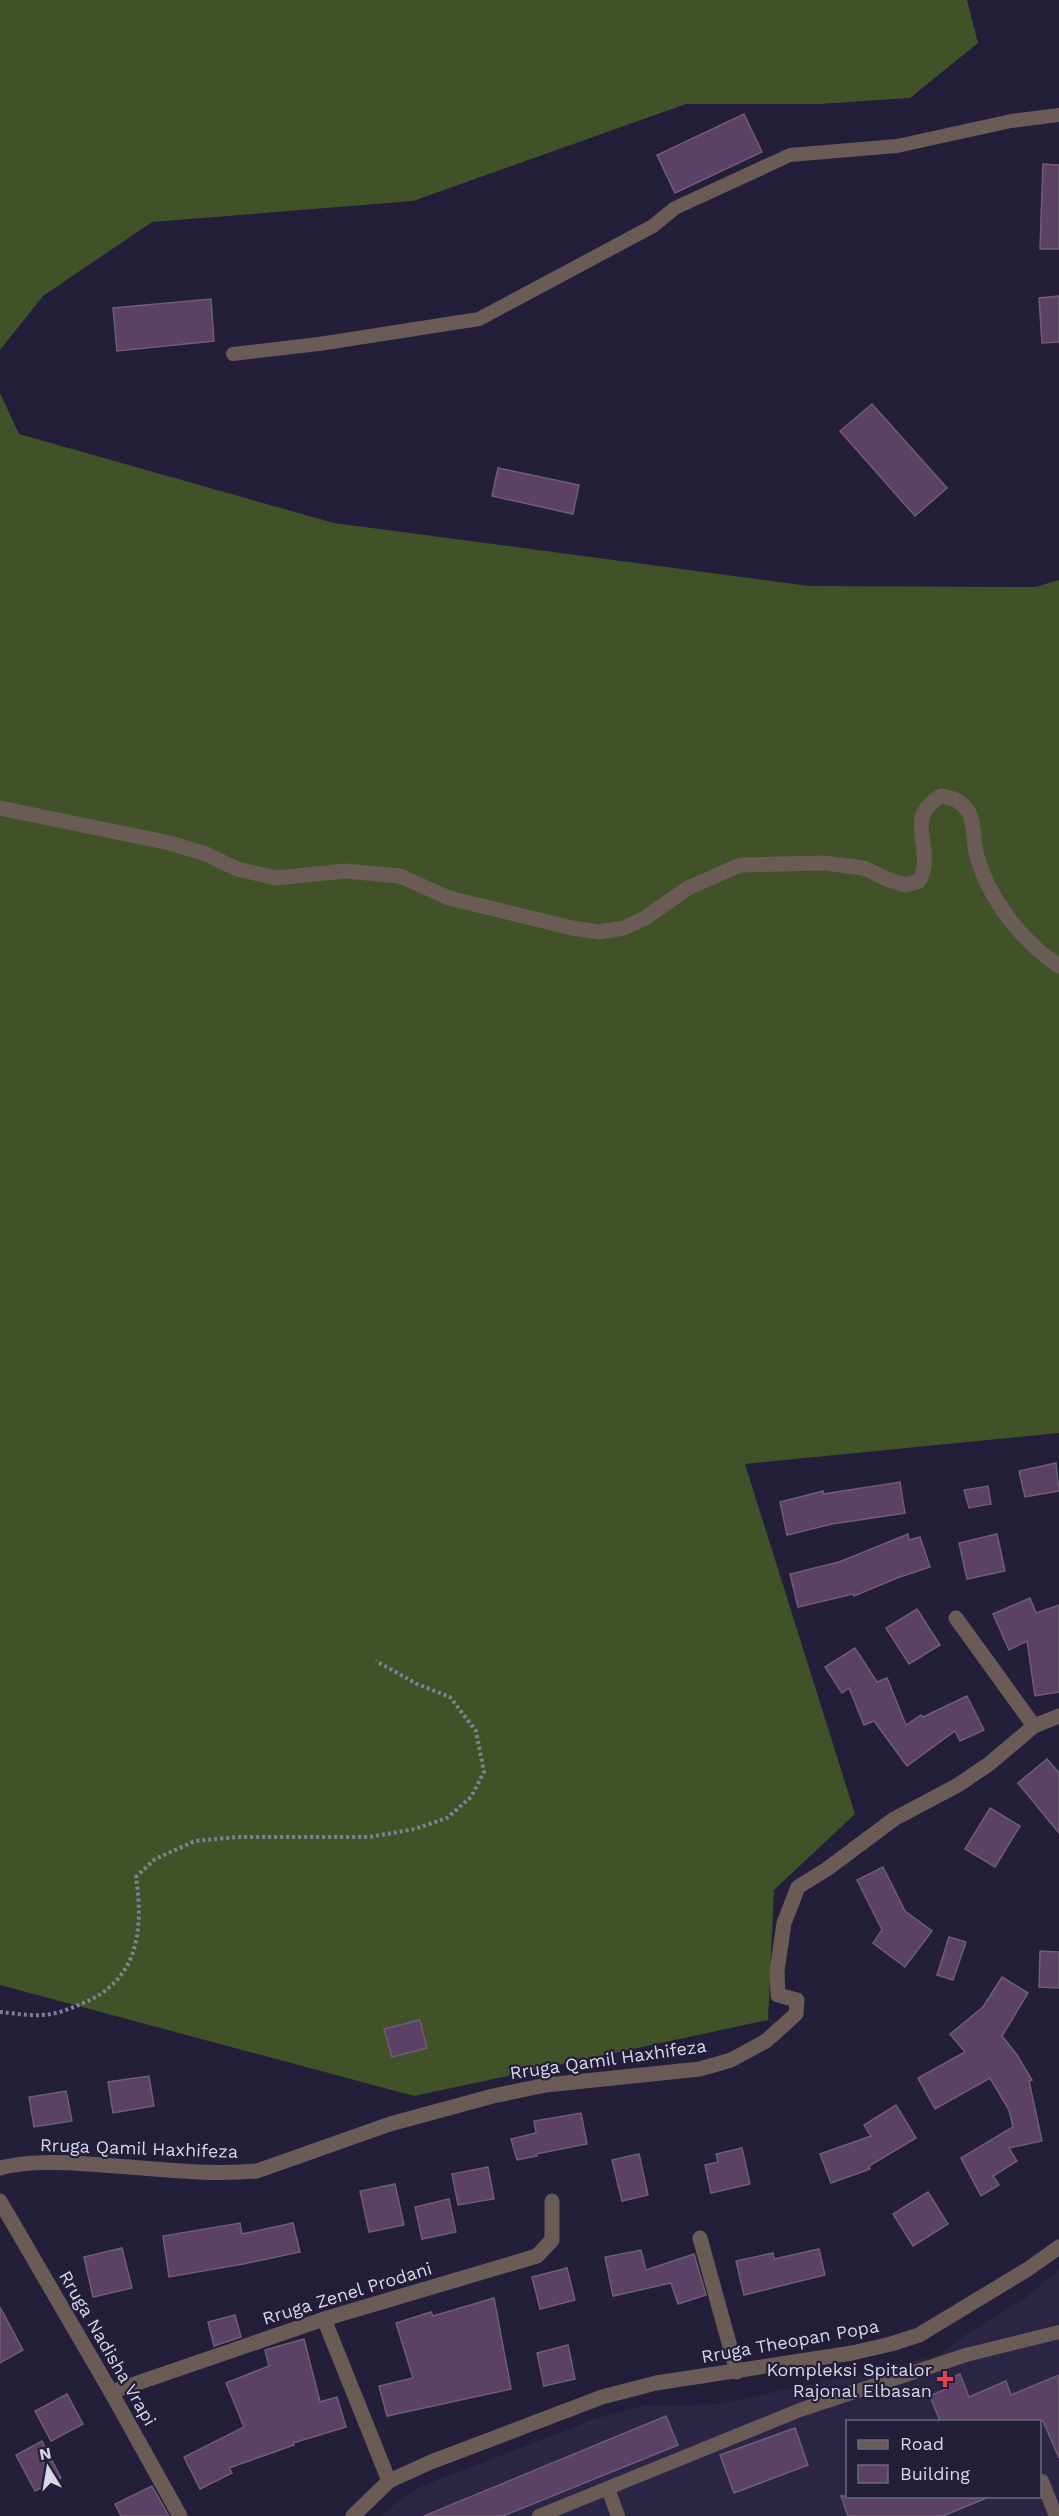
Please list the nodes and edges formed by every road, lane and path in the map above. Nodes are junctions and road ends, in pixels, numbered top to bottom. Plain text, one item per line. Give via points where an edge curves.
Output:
1 (1059, 115) edge
2 (232, 354) dead end
3 (0, 808) edge
4 (1059, 966) edge
5 (956, 1618) dead end
6 (376, 1661) dead end
7 (1059, 1716) edge
8 (1034, 1726) junction
9 (0, 2012) edge
10 (0, 2152) edge
11 (2, 2168) edge
12 (0, 2201) edge
13 (552, 2201) dead end
14 (700, 2238) dead end
15 (1059, 2247) edge
16 (324, 2319) junction
17 (1059, 2332) edge
18 (737, 2372) junction
19 (111, 2392) junction
20 (389, 2481) junction
21 (1042, 2481) dead end
22 (608, 2489) junction
23 (180, 2516) edge
24 (353, 2516) edge
25 (539, 2516) edge
26 (618, 2516) edge
27 (1056, 2516) edge

1 - 2 lane via 1011,121 897,146 790,155 675,208 653,226 479,320
3 - 4 street via 170,843 237,869 276,878 345,871 400,876 449,898 599,932 624,928 688,888 740,865 824,863 864,868 906,885 919,881 925,869 921,819 926,804 941,796 958,799 969,813 977,857 994,897 1028,942
5 - 8 street
6 - 9 path via 450,1698 476,1731 484,1772 471,1797 447,1818 415,1829 369,1837 237,1837 195,1841 155,1859 136,1877 140,1904 135,1953 120,1980 98,1997 67,2010 42,2016
7 - 8 street, Rruga Qamil Haxhifeza
8 - 11 street, Rruga Qamil Haxhifeza via 974,1774 894,1819 798,1887 784,1923 777,1971 778,1995 796,2000 796,2014 766,2041 731,2060 700,2069 546,2085 493,2096 390,2124 257,2170 235,2173 48,2162
10 - 11 street
12 - 19 street, Rruga Nadisha Vrapi
13 - 16 street, Rruga Zenel Prodani via 552,2240 537,2256
14 - 18 street
15 - 18 street, Rruga Theopan Popa via 919,2335 852,2353
16 - 19 street, Rruga Zenel Prodani
16 - 20 street
17 - 22 lane via 966,2355 800,2410
18 - 20 street, Rruga Theopan Popa via 656,2383 602,2397
19 - 23 street, Rruga Nadisha Vrapi
20 - 24 street, Rruga Theopan Popa
21 - 27 lane
22 - 25 lane
22 - 26 lane

